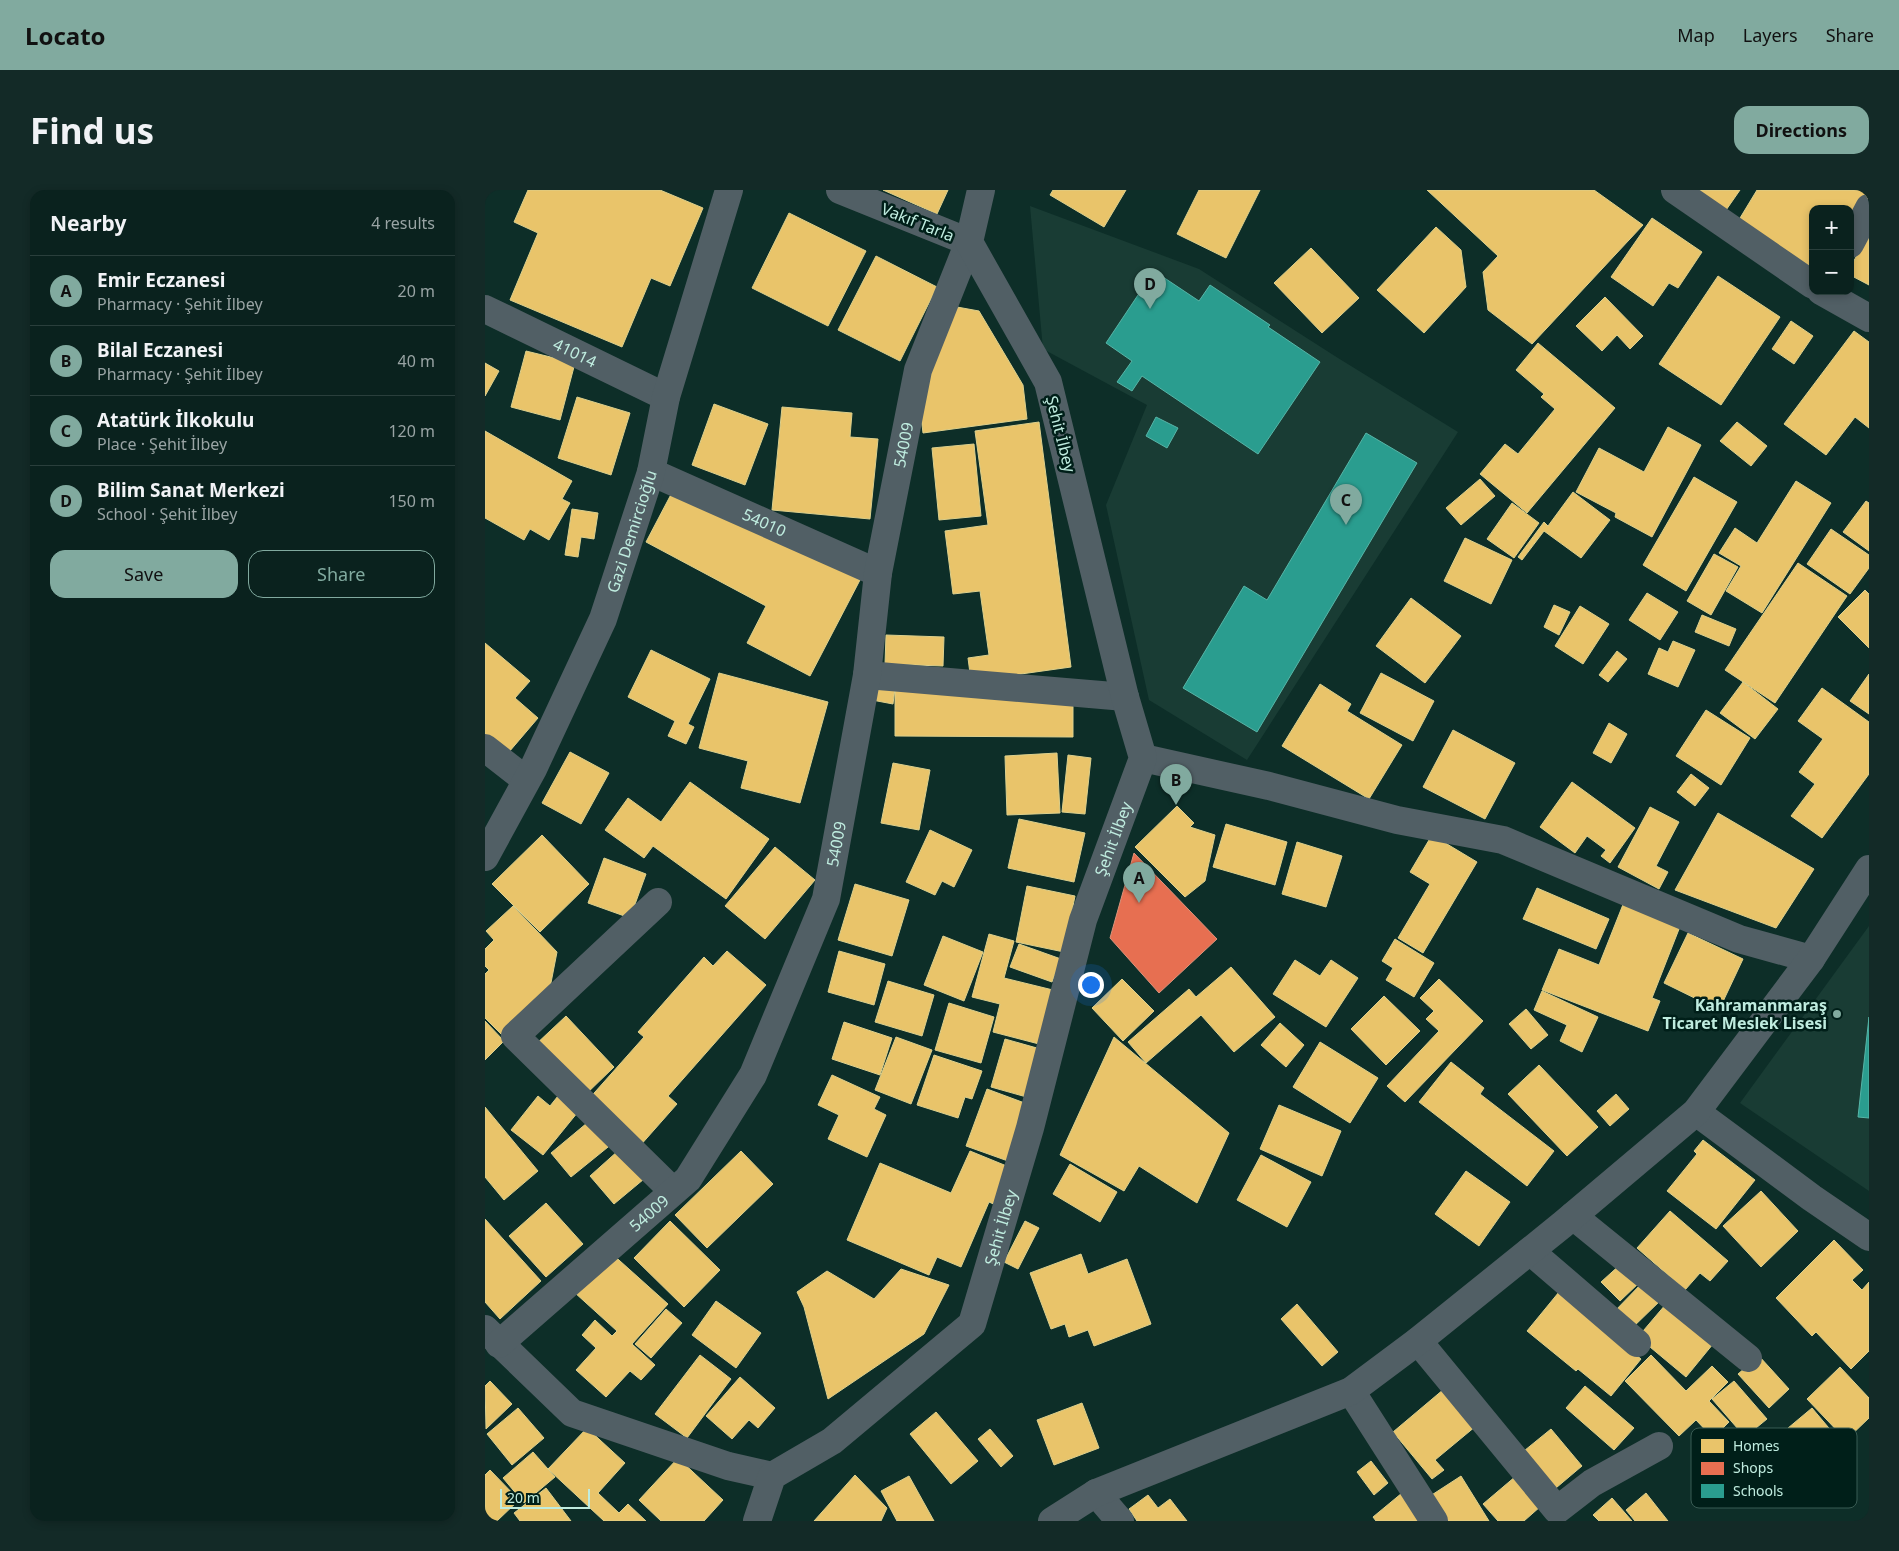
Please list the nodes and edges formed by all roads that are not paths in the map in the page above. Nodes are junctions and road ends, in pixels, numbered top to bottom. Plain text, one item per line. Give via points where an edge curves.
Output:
1 (729, 190) edge
2 (840, 190) edge
3 (981, 190) edge
4 (1675, 190) edge
5 (1869, 208) edge
6 (1854, 236) edge
7 (969, 242) junction
8 (1809, 282) edge
9 (1830, 295) edge
10 (485, 309) edge
11 (1869, 318) edge
12 (666, 397) junction
13 (651, 472) junction
14 (878, 572) junction
15 (867, 675) junction
16 (1125, 697) junction
17 (485, 748) edge
18 (1143, 758) junction
19 (527, 780) junction
20 (485, 856) edge
21 (1869, 869) edge
22 (658, 902) dead end
23 (1811, 959) junction
24 (1696, 1112) junction
25 (673, 1191) junction
26 (1573, 1216) junction
27 (1869, 1237) edge
28 (1530, 1251) junction
29 (492, 1336) edge
30 (1418, 1341) junction
31 (1637, 1343) dead end
32 (1748, 1358) dead end
33 (1351, 1391) junction
34 (1659, 1446) dead end
35 (772, 1476) junction
36 (1096, 1493) junction
37 (757, 1521) edge
38 (1052, 1521) edge
39 (1120, 1521) edge
40 (1434, 1521) edge

1 - 12 street, Gazi Demircioğlu
2 - 7 street, Vakıf Tarla
3 - 7 street
4 - 8 street
5 - 6 street
7 - 14 street, 54009 via 918,370
7 - 16 street, Şehit İlbey via 1048,382
9 - 11 street
10 - 12 street, 41014
12 - 13 street, Gazi Demircioğlu
13 - 14 street, 54010
13 - 19 street, Gazi Demircioğlu via 603,619
14 - 15 street, 54009
15 - 16 street
15 - 25 street, 54009 via 826,899 753,1075 688,1178
16 - 18 street, Şehit İlbey
17 - 19 street
18 - 23 street via 1269,786 1397,820 1503,840 1739,939
18 - 35 street, Şehit İlbey via 1083,920 1030,1128 972,1324 832,1441
19 - 20 street, Gazi Demircioğlu
21 - 23 street
22 - 25 street via 515,1036
23 - 24 street
24 - 26 street
24 - 27 street
25 - 29 street, 54009
26 - 28 street
26 - 32 street
28 - 30 street
28 - 31 street
29 - 35 street via 572,1413 728,1466
30 - 33 street
30 - 34 street via 1557,1510 1592,1484
33 - 36 street
33 - 40 street
35 - 37 street
36 - 38 street
36 - 39 street

